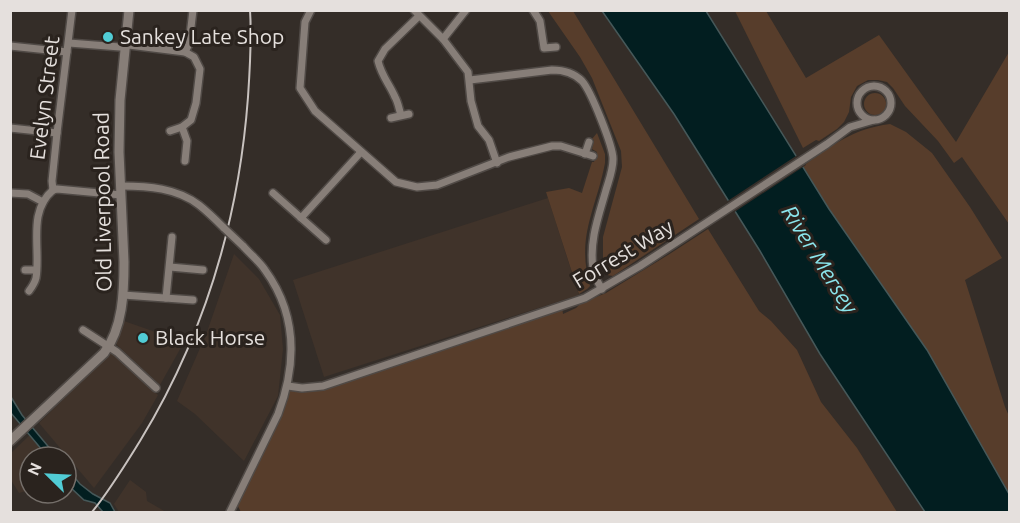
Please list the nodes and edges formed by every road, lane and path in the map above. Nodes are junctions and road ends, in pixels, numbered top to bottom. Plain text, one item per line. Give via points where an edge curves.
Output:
1 (72, 10) edge
2 (129, 10) edge
3 (194, 10) edge
4 (311, 10) edge
5 (466, 10) edge
6 (533, 10) edge
7 (416, 13) edge
8 (443, 39) junction
9 (69, 43) junction
10 (10, 46) edge
11 (124, 46) junction
12 (556, 47) dead end
13 (67, 52) junction
14 (185, 52) junction
15 (470, 80) junction
16 (858, 105) junction
17 (409, 114) dead end
18 (401, 116) junction
19 (391, 118) dead end
20 (874, 120) junction
21 (182, 127) junction
22 (850, 127) junction
23 (10, 128) edge
24 (170, 131) dead end
25 (57, 133) junction
26 (589, 142) dead end
27 (361, 152) junction
28 (585, 153) junction
29 (593, 156) dead end
30 (185, 161) dead end
31 (497, 163) junction
32 (53, 190) junction
33 (121, 190) junction
34 (10, 193) edge
35 (273, 193) dead end
36 (43, 202) junction
37 (301, 218) junction
38 (172, 237) dead end
39 (326, 240) dead end
40 (170, 267) junction
41 (25, 270) dead end
42 (36, 270) junction
43 (203, 270) dead end
44 (602, 290) junction
45 (29, 291) dead end
46 (123, 295) junction
47 (166, 298) junction
48 (193, 300) dead end
49 (83, 330) dead end
50 (109, 347) junction
51 (288, 386) junction
52 (156, 388) dead end
53 (10, 441) edge
54 (230, 513) edge

1 - 9 street, Evelyn Street
2 - 11 street, Old Liverpool Road
3 - 14 street
4 - 27 street via 305,22 300,88 315,111
5 - 8 street
6 - 12 street via 540,21 544,48
7 - 8 street
7 - 18 street via 378,61
8 - 15 street
9 - 11 street
9 - 13 street, Evelyn Street
10 - 13 street
11 - 14 street
11 - 33 street, Old Liverpool Road
13 - 25 street, Evelyn Street
14 - 21 street via 194,57 200,69 191,120
15 - 31 street via 478,126 489,140
15 - 44 street via 560,70 582,81 613,158 593,244 593,269
16 - 20 street via 865,117
16 - 20 street via 867,88 877,86 886,90 891,99 890,109 884,117
16 - 22 street
17 - 18 street
18 - 19 street
20 - 22 street, Forrest Way
21 - 24 street
21 - 30 street via 187,141
22 - 44 street, Forrest Way
23 - 25 street
25 - 32 street, Evelyn Street
26 - 28 street
27 - 31 street via 396,182 417,187 437,185
27 - 37 street
28 - 29 street
28 - 31 street via 552,146
32 - 33 street
32 - 36 street
33 - 46 street, Old Liverpool Road
33 - 51 street, bridge via 152,187 177,193 198,204 266,272 284,304 288,320 292,352
34 - 36 street via 28,194
35 - 37 street
36 - 42 street via 37,225
37 - 39 street
38 - 40 street
40 - 43 street
40 - 47 street
41 - 42 street
42 - 45 street
44 - 51 street, Forrest Way via 562,307 323,386
46 - 47 street
46 - 50 street, Old Liverpool Road
47 - 48 street
49 - 50 street
50 - 52 street
50 - 53 street, Old Liverpool Road
51 - 54 street

